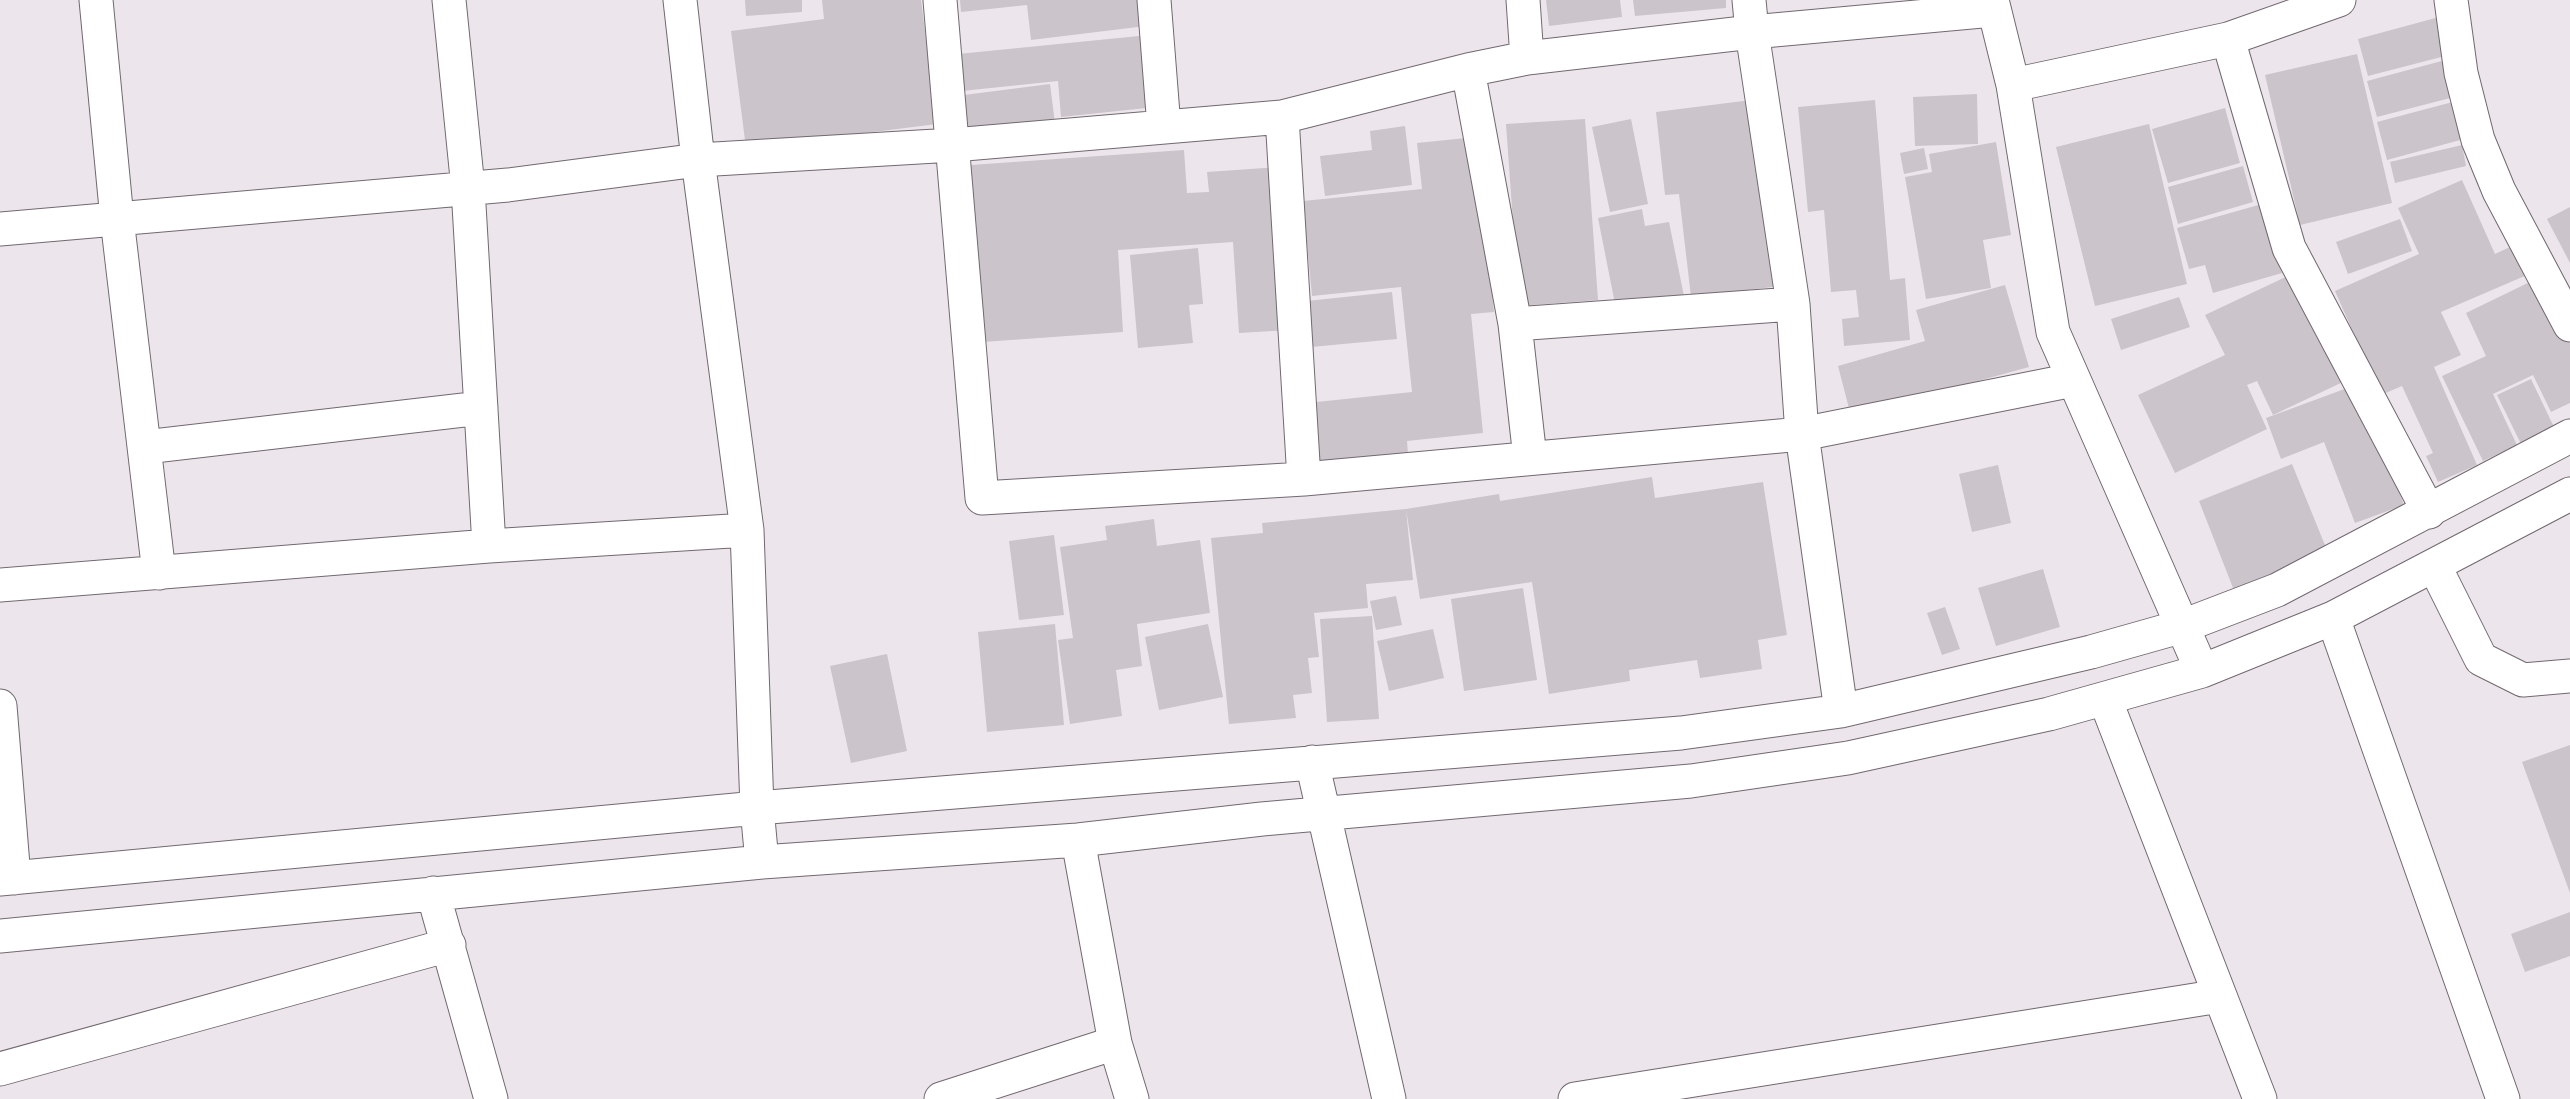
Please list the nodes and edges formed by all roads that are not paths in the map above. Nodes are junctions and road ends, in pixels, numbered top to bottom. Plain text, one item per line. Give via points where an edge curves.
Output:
1 (96, 0) edge
2 (449, 0) edge
3 (680, 0) edge
4 (940, 0) edge
5 (1154, 0) edge
6 (1522, 0) edge
7 (2339, 0) edge
8 (2451, 0) edge
9 (1993, 5) edge
10 (1750, 16) edge
11 (2228, 39) junction
12 (1527, 58) junction
13 (1468, 70) junction
14 (2013, 85) junction
15 (1282, 117) junction
16 (1164, 127) junction
17 (953, 145) junction
18 (698, 160) junction
19 (468, 188) junction
20 (117, 219) junction
21 (0, 229) edge
22 (1793, 304) junction
23 (1515, 324) junction
24 (2570, 325) edge
25 (2073, 380) junction
26 (481, 408) junction
27 (1802, 434) junction
28 (2570, 436) edge
29 (145, 447) junction
30 (1530, 458) junction
31 (1304, 479) junction
32 (2570, 494) edge
33 (2428, 512) junction
34 (747, 530) junction
35 (489, 546) junction
36 (2435, 567) junction
37 (159, 573) junction
38 (0, 585) edge
39 (2333, 618) junction
40 (2183, 626) junction
41 (2202, 671) junction
42 (2570, 676) edge
43 (2105, 699) junction
44 (0, 706) edge
45 (1841, 711) junction
46 (1312, 762) junction
47 (757, 808) junction
48 (1324, 813) junction
49 (1078, 840) junction
50 (762, 862) junction
51 (7, 879) edge
52 (433, 893) junction
53 (0, 936) edge
54 (449, 945) junction
55 (2220, 996) junction
56 (1115, 1044) junction
57 (0, 1069) edge
58 (1640, 1094) edge
59 (491, 1099) edge
60 (941, 1099) edge
61 (1132, 1099) edge
62 (1389, 1099) edge
63 (1575, 1099) edge
64 (2260, 1099) edge
65 (2503, 1099) edge

1 - 20 street
2 - 19 street
3 - 18 street
4 - 17 street
5 - 16 street
6 - 12 street
7 - 11 street
8 - 24 street via 2461,74 2478,140 2499,191
9 - 10 street
9 - 14 street
10 - 12 street
10 - 22 street
11 - 14 street
11 - 33 street via 2289,248
12 - 13 street
13 - 15 street
13 - 23 street
14 - 25 street via 2053,332
15 - 16 street
15 - 31 street
16 - 17 street
17 - 18 street
17 - 31 street via 982,498
18 - 19 street
18 - 34 street
19 - 20 street
19 - 26 street
20 - 21 street
20 - 29 street
22 - 23 street
22 - 27 street
23 - 30 street
25 - 27 street
25 - 40 street
26 - 29 street
26 - 35 street
27 - 30 street
27 - 45 street
28 - 33 street
29 - 37 street
30 - 31 street
32 - 36 street
33 - 40 street via 2277,590
34 - 35 street
34 - 47 street
35 - 37 street
36 - 39 street
36 - 42 street via 2481,659 2523,681
37 - 38 street
39 - 41 street
39 - 65 street
40 - 41 street
40 - 45 street via 2091,652
41 - 43 street
43 - 48 street via 1848,758 1690,781
43 - 55 street
44 - 51 street
45 - 46 street via 1681,733
46 - 47 street
46 - 48 street
47 - 50 street
47 - 51 street
48 - 49 street
48 - 62 street
49 - 50 street
49 - 56 street
50 - 52 street
52 - 53 street
52 - 54 street
54 - 57 street
54 - 59 street
55 - 58 street
55 - 64 street
56 - 60 street
56 - 61 street
58 - 63 street

